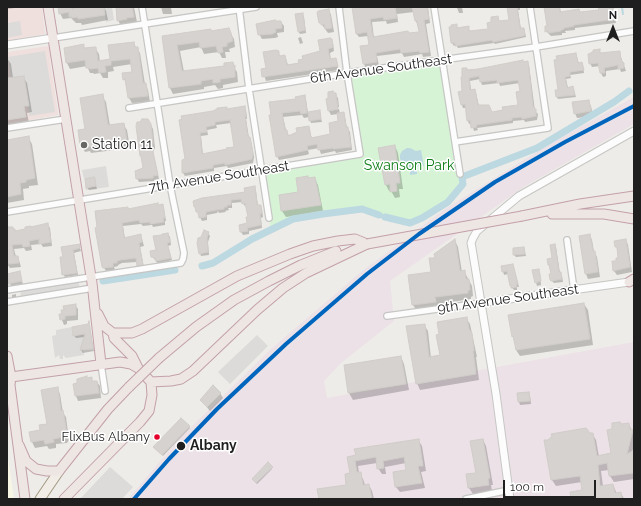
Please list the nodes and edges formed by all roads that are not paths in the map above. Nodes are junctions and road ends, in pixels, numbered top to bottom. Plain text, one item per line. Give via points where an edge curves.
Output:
1 (48, 7) edge
2 (142, 7) edge
3 (256, 7) edge
4 (339, 7) edge
5 (434, 7) edge
6 (530, 7) edge
7 (240, 8) edge
8 (144, 24) junction
9 (634, 32) edge
10 (53, 38) junction
11 (7, 46) edge
12 (536, 47) junction
13 (442, 59) junction
14 (347, 73) junction
15 (249, 89) junction
16 (157, 104) junction
17 (129, 108) dead end
18 (66, 119) junction
19 (7, 128) edge
20 (634, 131) edge
21 (455, 142) junction
22 (261, 171) junction
23 (460, 174) dead end
24 (170, 185) junction
25 (634, 196) edge
26 (79, 200) junction
27 (7, 212) edge
28 (533, 215) junction
29 (621, 217) junction
30 (269, 218) dead end
31 (634, 219) edge
32 (634, 224) edge
33 (567, 240) dead end
34 (367, 244) junction
35 (91, 276) junction
36 (632, 281) edge
37 (92, 288) junction
38 (7, 290) edge
39 (574, 290) junction
40 (7, 302) edge
41 (481, 303) junction
42 (96, 310) junction
43 (387, 316) dead end
44 (113, 333) junction
45 (7, 356) edge
46 (101, 364) junction
47 (138, 368) junction
48 (9, 377) edge
49 (151, 382) junction
50 (105, 391) dead end
51 (19, 445) junction
52 (59, 471) junction
53 (509, 490) junction
54 (25, 499) edge
55 (40, 499) edge
56 (64, 499) edge
57 (466, 499) edge
58 (510, 499) edge

1 - 10 highway
2 - 8 street
3 - 7 street
4 - 14 street
5 - 13 street
6 - 12 street
7 - 8 street
7 - 15 street
8 - 10 street
8 - 16 street
9 - 12 street, 6th Avenue Southeast
10 - 11 street
10 - 18 highway
12 - 13 street, 6th Avenue Southeast
12 - 21 street via 548,128
13 - 14 street, 6th Avenue Southeast
13 - 21 street
14 - 15 street, 6th Avenue Southeast
14 - 22 street, 7th Avenue Southeast via 360,154
15 - 16 street, 6th Avenue Southeast
15 - 22 street
16 - 17 street, 6th Avenue Southeast
16 - 24 street
18 - 19 street
18 - 26 highway
20 - 41 street via 519,196 477,231 471,243
21 - 23 street
22 - 24 street, 7th Avenue Southeast
22 - 30 street
24 - 26 street, 7th Avenue Southeast
24 - 35 street via 184,253 180,263
25 - 28 highway via 580,204
26 - 27 street, 7th Avenue Southeast
26 - 35 highway
28 - 29 highway via 586,214
28 - 34 highway, bridge
29 - 31 highway
29 - 32 highway
33 - 39 street
34 - 44 highway via 355,239 338,241 290,254 237,276 137,332
34 - 49 highway via 306,273 283,288 193,371 181,379
34 - 52 highway, bridge via 334,252 269,280 196,326 159,358 108,409
35 - 37 highway
35 - 38 street
36 - 39 street, 9th Avenue Southeast
37 - 40 street
37 - 42 highway
39 - 41 street, 9th Avenue Southeast
41 - 43 street, 9th Avenue Southeast
41 - 53 street
42 - 44 highway via 104,326
42 - 46 highway
44 - 47 highway via 114,338 132,356
45 - 48 highway
46 - 47 highway via 125,362
46 - 48 highway
46 - 50 street
47 - 49 highway
48 - 51 highway
49 - 56 highway via 149,411
51 - 52 highway via 26,461 36,469
51 - 54 highway
52 - 55 main road
53 - 57 street
53 - 58 street

